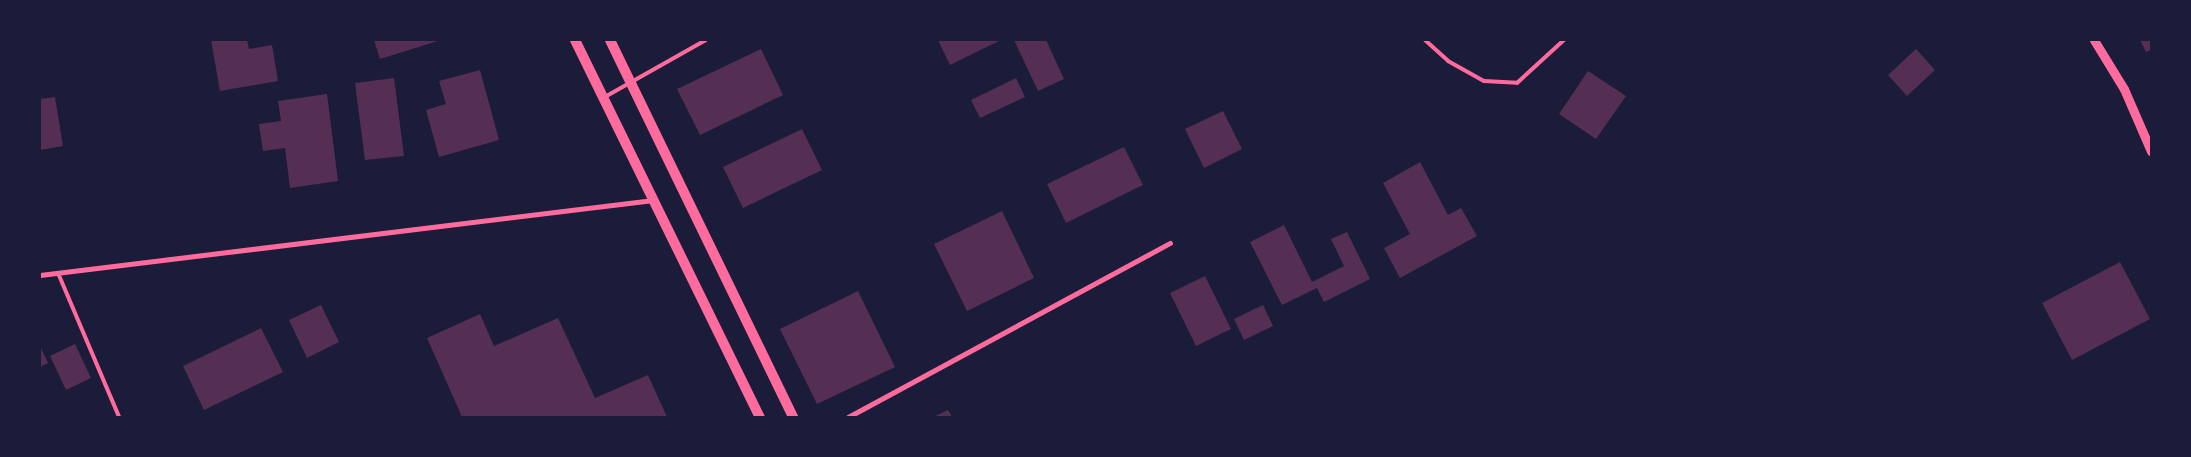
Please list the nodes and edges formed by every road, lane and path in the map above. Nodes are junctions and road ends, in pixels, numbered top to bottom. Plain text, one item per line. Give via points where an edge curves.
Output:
1 (575, 40) edge
2 (610, 40) edge
3 (706, 40) edge
4 (1425, 40) edge
5 (1564, 40) edge
6 (2094, 40) edge
7 (630, 83) junction
8 (603, 98) junction
9 (2151, 151) edge
10 (653, 200) junction
11 (1170, 243) dead end
12 (58, 273) junction
13 (40, 275) edge
14 (119, 417) edge
15 (760, 417) edge
16 (793, 417) edge
17 (848, 417) edge

1 - 8 main road
2 - 7 main road
3 - 7 lane
4 - 5 lane via 1448,61 1484,81 1517,83
6 - 9 street via 2124,89
7 - 8 lane
7 - 16 main road
8 - 10 main road
10 - 12 street
10 - 15 main road
11 - 17 street
12 - 13 street
12 - 14 lane

